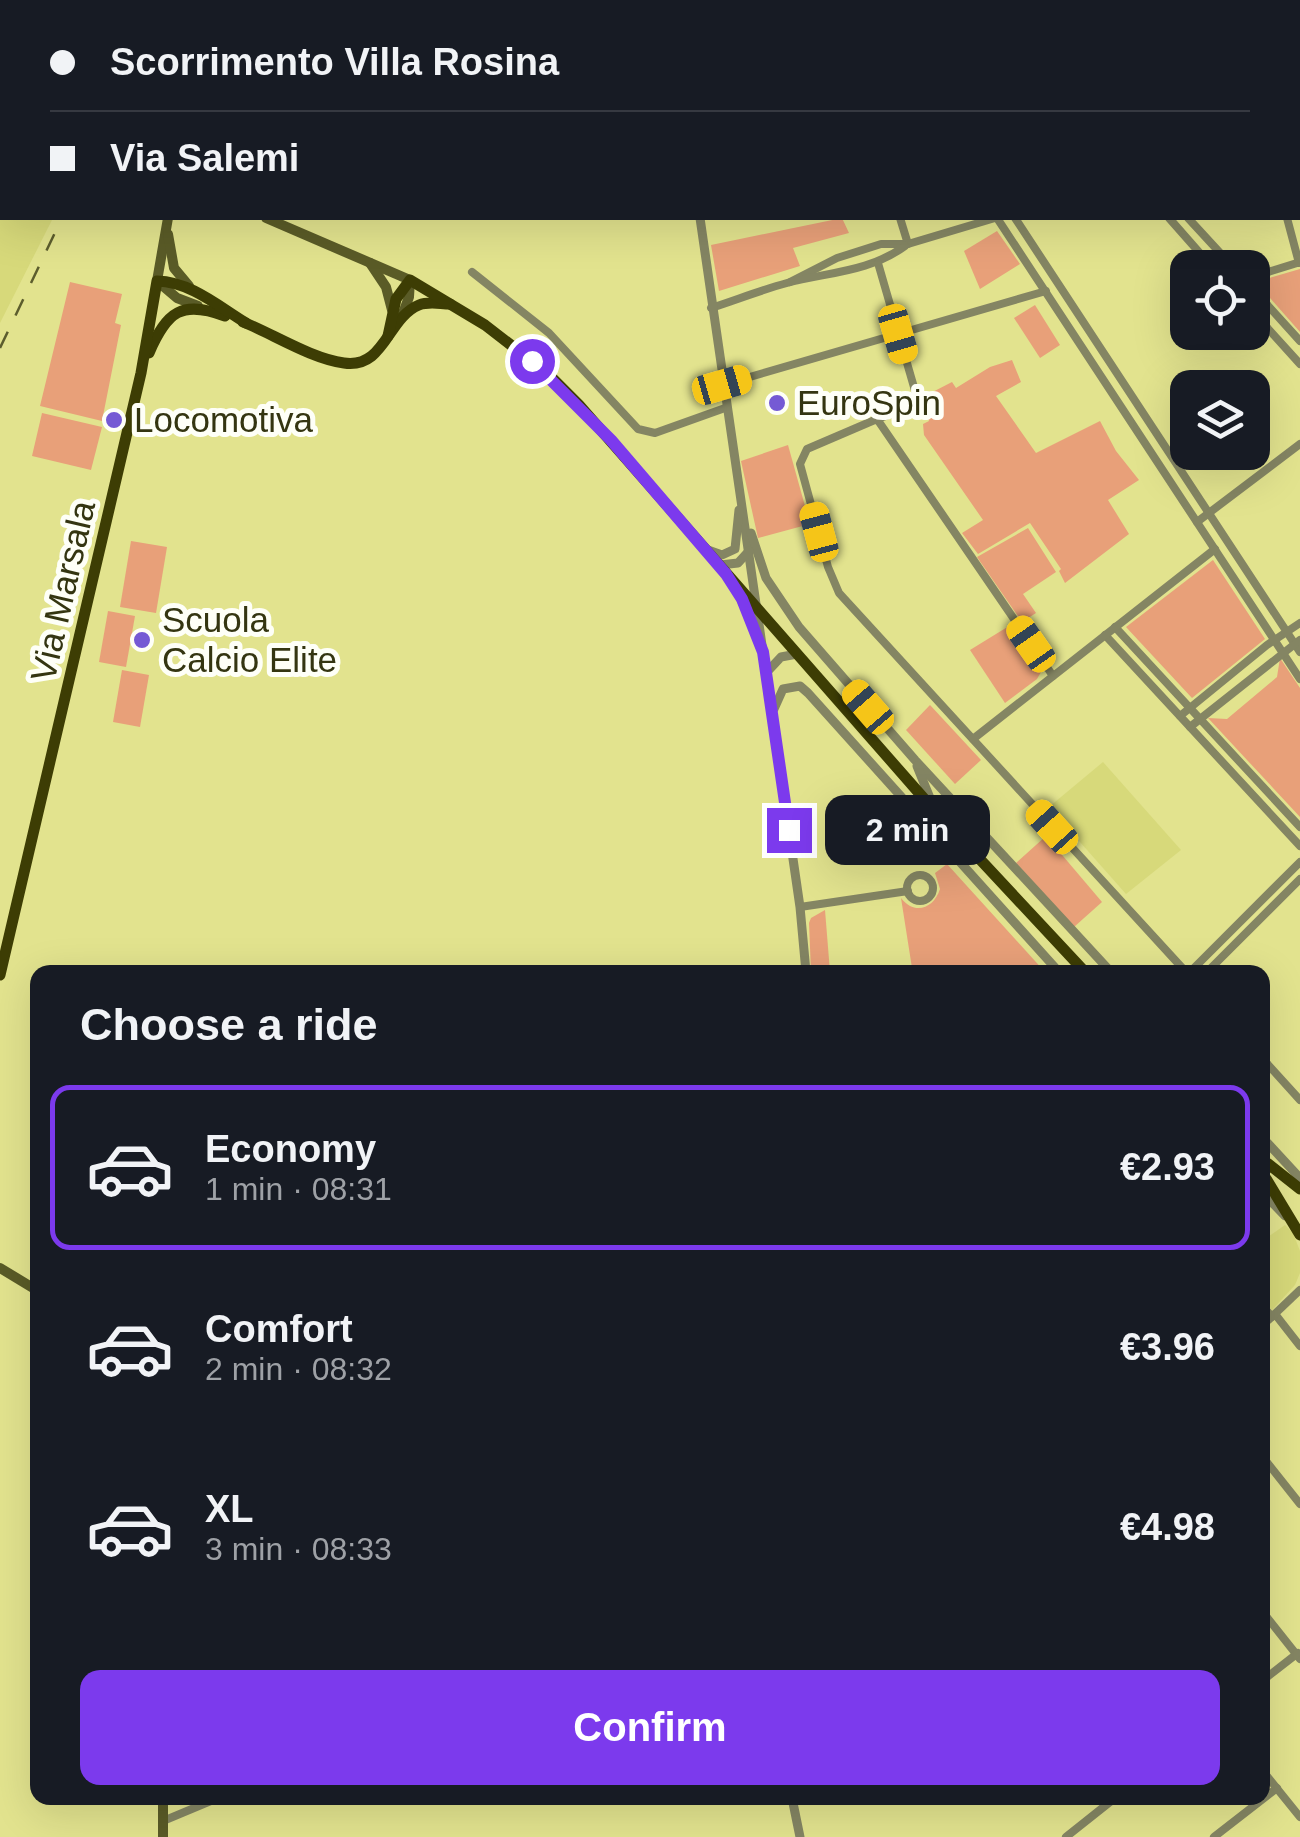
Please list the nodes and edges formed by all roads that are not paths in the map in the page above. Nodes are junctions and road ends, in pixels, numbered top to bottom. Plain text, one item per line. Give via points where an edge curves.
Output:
1 (271, 220) edge
2 (700, 220) edge
3 (901, 220) edge
4 (989, 220) edge
5 (997, 220) edge
6 (1017, 220) edge
7 (1170, 220) edge
8 (1190, 220) edge
9 (1288, 220) edge
10 (168, 222) edge
11 (908, 244) junction
12 (1197, 250) edge
13 (1217, 250) edge
14 (369, 262) junction
15 (1300, 262) edge
16 (878, 263) junction
17 (1270, 271) edge
18 (472, 272) dead end
19 (410, 280) junction
20 (157, 281) junction
21 (790, 282) junction
22 (193, 290) junction
23 (1046, 292) junction
24 (454, 304) junction
25 (198, 306) junction
26 (712, 308) junction
27 (1270, 308) edge
28 (398, 314) junction
29 (246, 323) junction
30 (1270, 331) edge
31 (898, 334) junction
32 (1300, 341) edge
33 (1102, 349) junction
34 (1089, 358) junction
35 (1300, 364) edge
36 (141, 372) junction
37 (722, 385) junction
38 (726, 408) junction
39 (877, 419) junction
40 (1300, 444) edge
41 (1169, 452) joint
42 (1156, 460) junction
43 (1170, 467) edge
44 (1181, 470) edge
45 (1163, 471) junction
46 (739, 492) junction
47 (1209, 513) junction
48 (744, 514) junction
49 (1196, 522) junction
50 (703, 548) junction
51 (1215, 549) junction
52 (749, 551) junction
53 (722, 569) junction
54 (758, 609) junction
55 (1300, 623) edge
56 (1115, 627) junction
57 (1287, 632) junction
58 (1105, 635) junction
59 (1274, 640) junction
60 (1298, 645) edge
61 (763, 652) junction
62 (1282, 652) junction
63 (796, 654) junction
64 (766, 674) junction
65 (1054, 676) junction
66 (1300, 679) edge
67 (1190, 708) junction
68 (772, 716) junction
69 (1180, 716) junction
70 (1200, 719) junction
71 (1190, 728) junction
72 (973, 739) junction
73 (915, 760) junction
74 (934, 810) junction
75 (1300, 827) edge
76 (1300, 846) edge
77 (1300, 862) edge
78 (1300, 879) edge
79 (908, 891) dead end
80 (800, 907) junction
81 (1248, 913) junction
82 (1257, 922) junction
83 (805, 965) edge
84 (1053, 965) edge
85 (1078, 965) edge
86 (1105, 965) edge
87 (1182, 965) edge
88 (1195, 965) edge
89 (1213, 965) edge
90 (0, 975) edge
91 (1270, 1067) edge
92 (1300, 1100) edge
93 (1270, 1146) edge
94 (1270, 1165) edge
95 (1300, 1178) edge
96 (1270, 1185) edge
97 (1300, 1189) edge
98 (1270, 1201) edge
99 (1299, 1232) edge
100 (0, 1268) edge
101 (1300, 1282) edge
102 (30, 1286) edge
103 (1296, 1293) edge
104 (1270, 1312) edge
105 (1273, 1315) junction
106 (1270, 1318) edge
107 (1300, 1346) edge
108 (1270, 1466) edge
109 (1300, 1504) edge
110 (1270, 1621) edge
111 (1299, 1655) edge
112 (1270, 1675) edge
113 (1270, 1780) edge
114 (1277, 1788) junction
115 (1270, 1793) edge
116 (163, 1805) edge
117 (201, 1805) edge
118 (793, 1805) edge
119 (1107, 1805) edge
120 (1255, 1805) edge
121 (1300, 1817) edge
122 (163, 1821) junction
123 (162, 1837) edge
124 (800, 1837) edge
125 (1066, 1837) edge
126 (1214, 1837) edge

1 - 14 main road
2 - 26 street
3 - 11 street
4 - 11 street
5 - 23 street
6 - 33 street
7 - 12 street
8 - 13 street
9 - 15 street
10 - 20 main road, Via Marsala
10 - 22 main road via 174,268
11 - 16 street
11 - 21 street via 881,244 837,258
14 - 19 main road
14 - 28 main road
15 - 17 street
16 - 21 street
16 - 31 street
18 - 38 street via 549,333 638,429 655,433
19 - 24 main road
19 - 28 main road
20 - 22 main road
20 - 25 main road
20 - 36 main road, Via Marsala
21 - 26 street
22 - 29 main road
23 - 31 street
23 - 34 street
24 - 28 main road
24 - 50 main road via 569,394
25 - 29 main road
25 - 36 main road via 166,322
26 - 37 street
27 - 32 street
28 - 29 main road via 383,346 345,364
30 - 35 street
31 - 37 street
31 - 39 street via 918,400
33 - 34 street
33 - 41 street
34 - 42 street
36 - 90 main road, Via Marsala
37 - 38 street
38 - 46 street
39 - 65 street
39 - 72 street via 814,444 802,456 828,567 840,593
40 - 47 street
41 - 42 street
42 - 45 street
43 - 45 street
44 - 47 street
45 - 49 street
46 - 48 street
46 - 50 street via 735,549 722,555
47 - 49 street
47 - 57 street
48 - 52 street
48 - 73 street via 779,602
49 - 51 street
50 - 53 main road
51 - 56 street
51 - 59 street
52 - 53 street
52 - 54 street
53 - 54 main road
53 - 61 street
54 - 61 street
54 - 63 main road
55 - 57 street
56 - 58 street
56 - 67 street
57 - 59 street
57 - 60 street
58 - 65 street
58 - 69 street
59 - 62 street
59 - 67 street
60 - 62 street
61 - 64 street
62 - 66 street
62 - 70 street
63 - 64 street via 780,657
63 - 74 main road
64 - 68 street
65 - 72 street
67 - 69 street
67 - 70 street
68 - 80 street
68 - 84 street via 783,689 800,686 808,693
69 - 71 street
70 - 71 street
70 - 75 street
71 - 76 street
72 - 87 street
73 - 74 street
73 - 86 street
74 - 85 main road
77 - 81 street
78 - 82 street
79 - 80 street
80 - 83 street
81 - 82 street
81 - 88 street
82 - 89 street
91 - 92 street
93 - 95 street
94 - 97 main road
96 - 99 main road
98 - 99 street
100 - 102 main road
101 - 103 street
103 - 105 street
104 - 105 street
105 - 106 street
105 - 107 street
108 - 109 street
110 - 111 street
111 - 112 street
113 - 114 street
114 - 115 street
114 - 121 street
116 - 122 main road
117 - 122 street
118 - 124 street
119 - 125 street
120 - 126 street
122 - 123 main road

